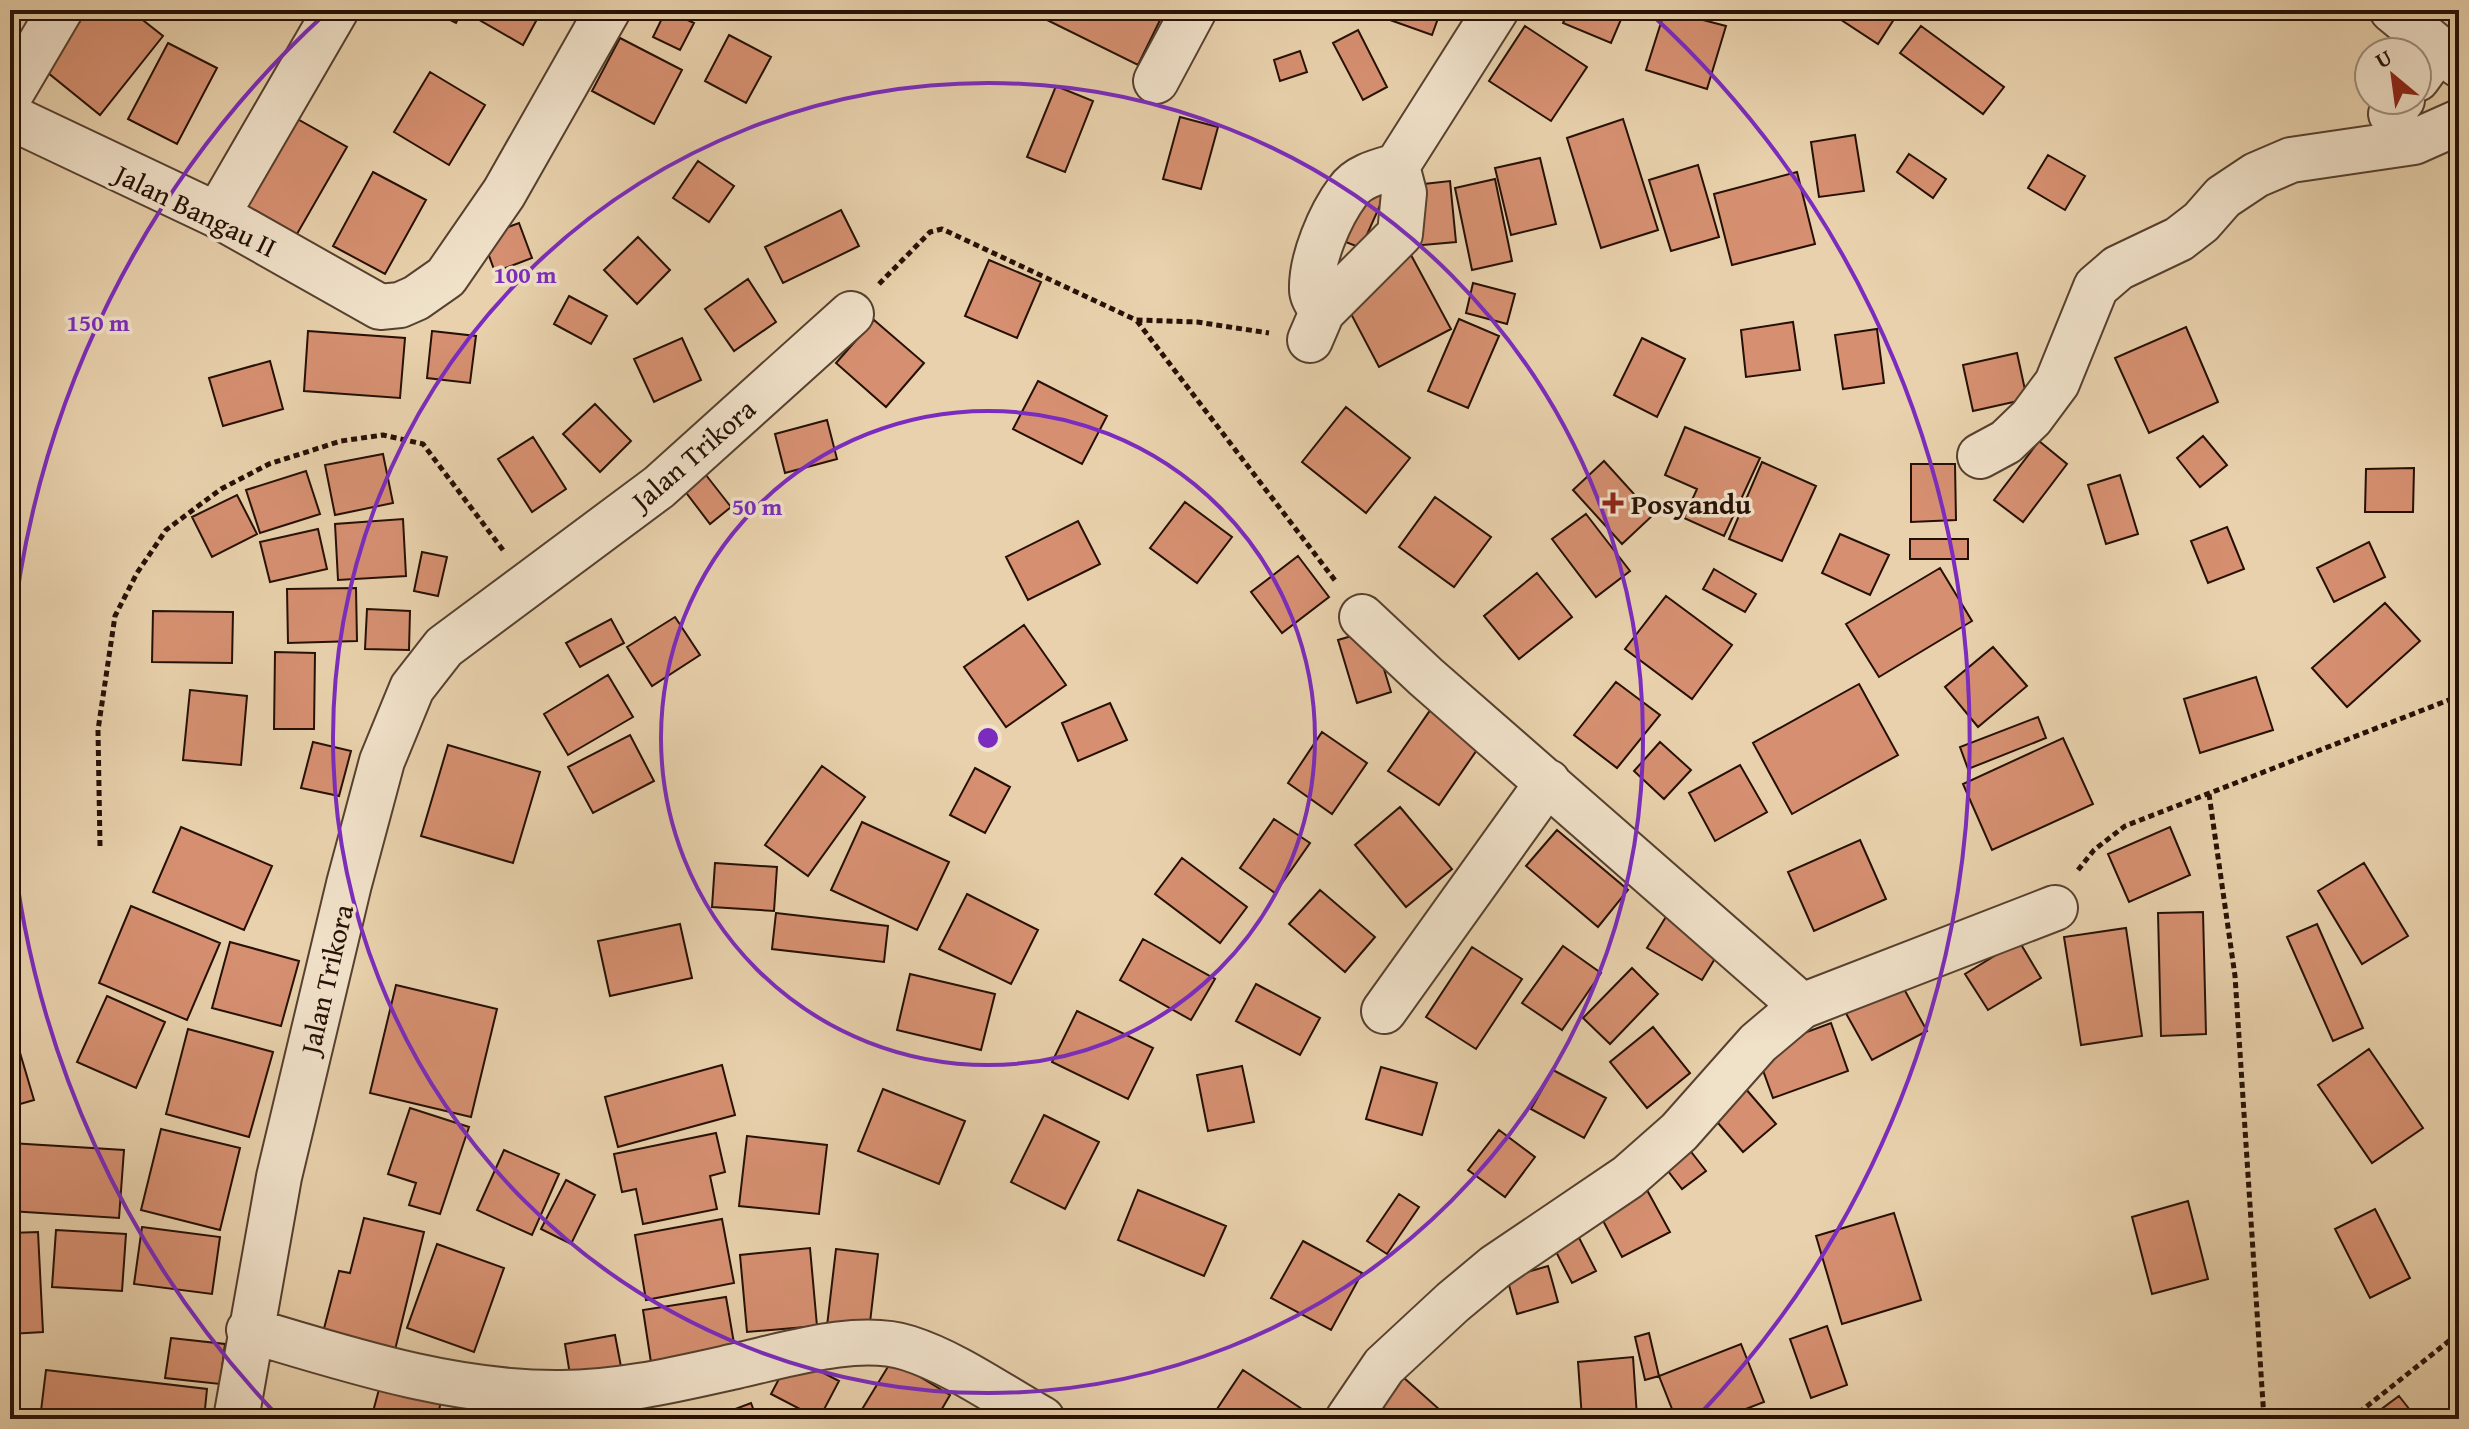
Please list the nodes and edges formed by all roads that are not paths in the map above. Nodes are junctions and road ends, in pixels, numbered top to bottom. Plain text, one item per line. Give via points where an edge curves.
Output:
1 (60, 10) edge
2 (336, 10) edge
3 (608, 10) edge
4 (1194, 10) edge
5 (1496, 10) edge
6 (2392, 10) edge
7 (2438, 65) edge
8 (1156, 81) dead end
9 (10, 95) edge
10 (10, 117) edge
11 (2459, 122) edge
12 (1397, 166) junction
13 (217, 215) junction
14 (851, 314) road end
15 (1980, 456) dead end
16 (1362, 617) road end
17 (1548, 782) junction
18 (2055, 908) road end
19 (1802, 1006) junction
20 (1384, 1011) dead end
21 (249, 1330) junction
22 (236, 1419) edge
23 (1042, 1419) edge
24 (1348, 1419) edge

1 - 9 street
2 - 13 street
3 - 13 street, Jalan Bangau II via 504,193 446,277 416,298 380,307
4 - 8 street
5 - 12 street
6 - 7 street
10 - 13 street, Jalan Bangau II
11 - 15 street via 2414,142 2291,160 2223,197 2179,239 2118,268 2096,287 2057,383 2006,442
12 - 12 street via 1404,193 1400,234 1316,326 1312,292 1322,242 1349,189 1372,173
14 - 21 street, Jalan Trikora via 659,487 444,647 412,688 382,761 279,1177
16 - 17 street
17 - 19 street
17 - 20 street
18 - 19 street
19 - 24 street via 1758,1043 1679,1132 1628,1177 1495,1267 1453,1302 1384,1366
21 - 22 street, Jalan Trikora
21 - 23 street via 421,1379 555,1393 610,1390 816,1348 874,1343 932,1357

